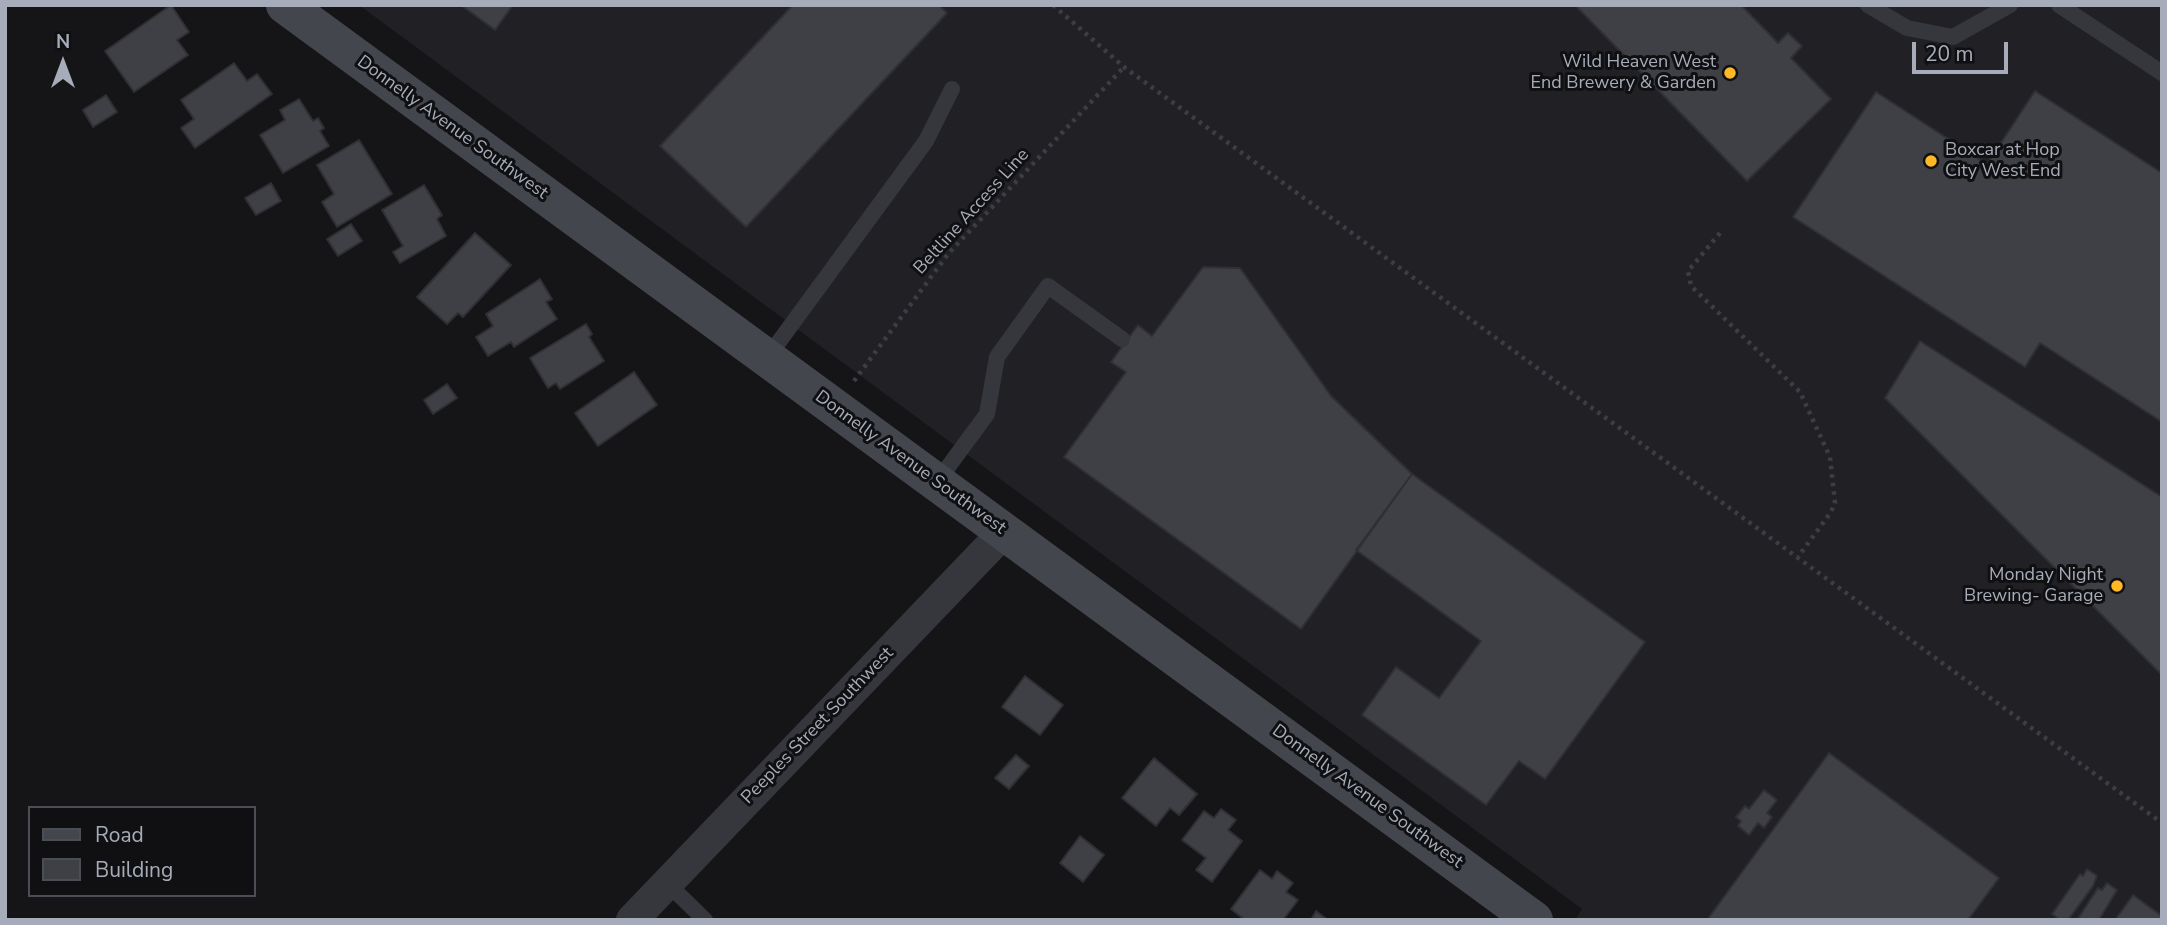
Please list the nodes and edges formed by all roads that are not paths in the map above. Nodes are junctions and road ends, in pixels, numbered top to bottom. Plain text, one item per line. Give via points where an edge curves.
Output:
1 (285, 5) edge
2 (1868, 5) edge
3 (2010, 5) edge
4 (2059, 5) edge
5 (2162, 73) edge
6 (952, 89) dead end
7 (1122, 339) dead end
8 (767, 358) junction
9 (937, 482) junction
10 (1004, 532) junction
11 (667, 883) junction
12 (632, 920) edge
13 (705, 920) edge
14 (1534, 920) edge

1 - 8 street, Donnelly Avenue Southwest
2 - 3 lane via 1907,28 1953,37
4 - 5 lane
6 - 8 lane via 926,141
7 - 9 lane via 1048,286 997,357 987,414
8 - 9 street, Donnelly Avenue Southwest
9 - 10 street, Donnelly Avenue Southwest
10 - 11 street, Peeples Street Southwest
10 - 14 street, Donnelly Avenue Southwest
11 - 12 street, Peeples Street Southwest
11 - 13 lane

